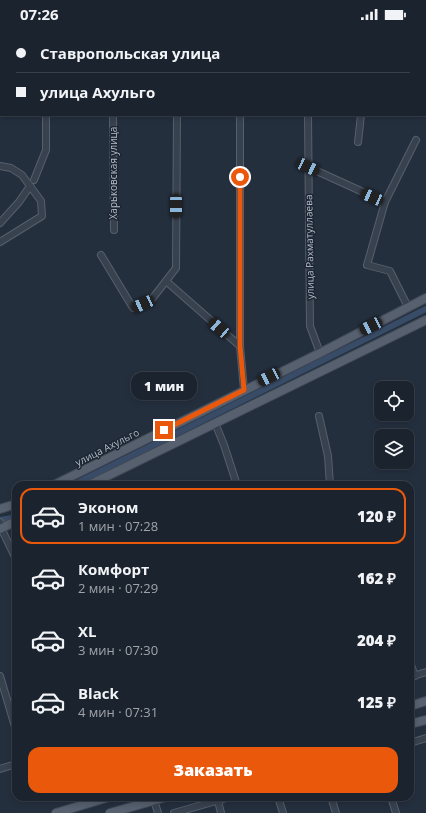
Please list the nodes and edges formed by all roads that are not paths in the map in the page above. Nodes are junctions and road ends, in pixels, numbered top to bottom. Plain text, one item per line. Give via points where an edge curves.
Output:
1 (46, 116) edge
2 (113, 116) edge
3 (177, 116) edge
4 (240, 116) edge
5 (308, 116) edge
6 (361, 116) edge
7 (416, 140) dead end
8 (358, 142) dead end
9 (0, 166) edge
10 (308, 167) junction
11 (34, 180) dead end
12 (30, 186) junction
13 (385, 202) junction
14 (0, 223) edge
15 (114, 230) dead end
16 (0, 242) edge
17 (101, 255) dead end
18 (166, 281) junction
19 (426, 298) edge
20 (408, 307) junction
21 (426, 320) edge
22 (240, 346) junction
23 (320, 353) junction
24 (244, 390) junction
25 (319, 416) dead end
26 (215, 423) junction
27 (62, 481) edge
28 (97, 481) edge
29 (236, 481) edge
30 (330, 481) edge
31 (12, 505) edge
32 (0, 509) edge
33 (12, 522) edge
34 (0, 526) edge
35 (12, 551) edge
36 (426, 672) edge
37 (414, 675) edge
38 (0, 676) edge
39 (426, 702) edge
40 (414, 705) edge
41 (12, 716) edge
42 (426, 720) edge
43 (414, 723) edge
44 (426, 738) edge
45 (414, 742) edge
46 (12, 765) edge
47 (0, 769) edge
48 (83, 801) edge
49 (151, 801) edge
50 (154, 801) edge
51 (211, 801) edge
52 (218, 801) edge
53 (279, 801) edge
54 (332, 801) edge
55 (392, 801) edge
56 (56, 813) edge
57 (110, 813) edge
58 (158, 813) edge
59 (174, 813) edge
60 (221, 813) edge
61 (282, 813) edge
62 (336, 813) edge
63 (396, 813) edge

1 - 11 street via 46,150
2 - 15 street, Харьковская улица
3 - 18 street via 176,268
4 - 22 street
5 - 10 street, улица Рахматуллаева
6 - 8 street
7 - 13 street
9 - 12 street via 11,168 22,175
10 - 13 street
10 - 23 street, улица Рахматуллаева via 310,326
12 - 14 street
12 - 16 street via 41,201 42,216
13 - 20 street via 367,265 390,271
17 - 18 street via 133,308 152,299
18 - 22 street
19 - 20 main road, улица Ахульго
20 - 23 main road, улица Ахульго
21 - 26 main road
22 - 24 street
23 - 24 main road, улица Ахульго
24 - 27 main road, улица Ахульго
25 - 30 street via 328,456
26 - 28 main road
26 - 29 street
31 - 32 main road
33 - 34 main road
34 - 35 street
36 - 37 street
38 - 41 street
39 - 40 main road
42 - 43 main road
44 - 45 street
46 - 47 street
48 - 56 main road
49 - 57 main road
50 - 58 street
51 - 59 street
52 - 60 street
53 - 61 street
54 - 62 street
55 - 63 street

